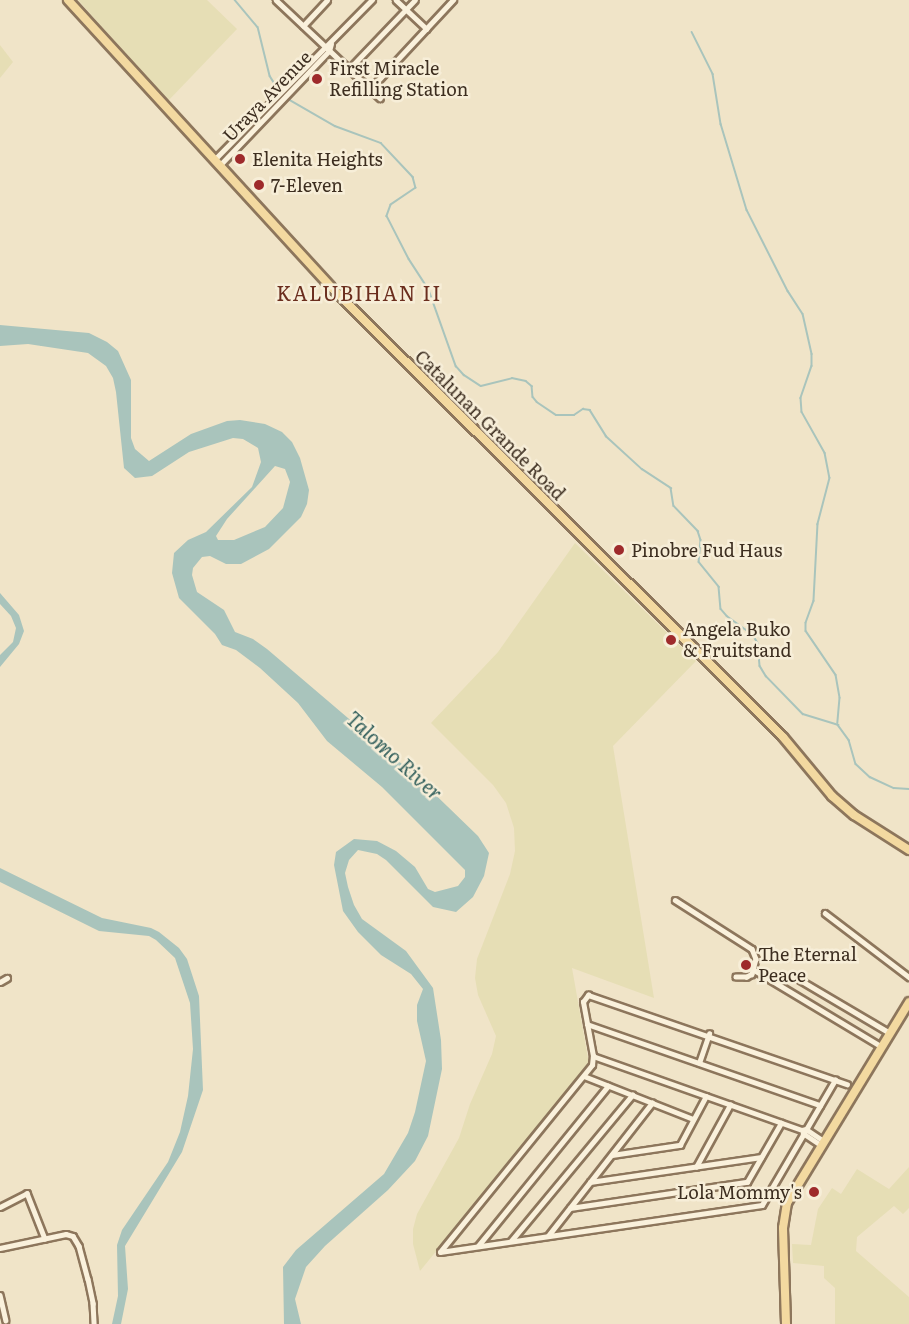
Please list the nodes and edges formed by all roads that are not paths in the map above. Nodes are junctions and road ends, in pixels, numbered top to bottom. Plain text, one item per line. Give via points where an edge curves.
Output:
1 (68, 0) edge
2 (276, 0) edge
3 (318, 0) edge
4 (372, 0) edge
5 (396, 0) edge
6 (415, 0) edge
7 (453, 0) edge
8 (325, 2) edge
9 (406, 9) junction
10 (303, 26) junction
11 (427, 29) junction
12 (331, 44) junction
13 (325, 46) junction
14 (329, 51) junction
15 (350, 69) junction
16 (291, 81) junction
17 (296, 86) junction
18 (370, 89) junction
19 (380, 98) dead end
20 (262, 111) junction
21 (267, 116) junction
22 (232, 140) junction
23 (238, 146) junction
24 (216, 163) junction
25 (909, 850) edge
26 (675, 900) dead end
27 (825, 913) dead end
28 (754, 970) junction
29 (736, 977) dead end
30 (909, 977) edge
31 (7, 978) dead end
32 (800, 980) dead end
33 (0, 982) edge
34 (909, 1002) edge
35 (587, 1024) junction
36 (890, 1033) junction
37 (709, 1034) junction
38 (882, 1047) junction
39 (593, 1056) junction
40 (699, 1063) junction
41 (584, 1076) junction
42 (835, 1080) junction
43 (847, 1084) dead end
44 (608, 1086) junction
45 (632, 1095) junction
46 (706, 1096) junction
47 (652, 1103) junction
48 (730, 1105) junction
49 (820, 1105) junction
50 (693, 1119) junction
51 (781, 1123) junction
52 (804, 1131) junction
53 (823, 1143) junction
54 (611, 1155) junction
55 (761, 1157) junction
56 (696, 1167) junction
57 (590, 1182) junction
58 (0, 1207) edge
59 (570, 1208) junction
60 (548, 1236) junction
61 (45, 1239) junction
62 (511, 1242) junction
63 (478, 1246) junction
64 (0, 1248) edge
65 (0, 1295) edge
66 (6, 1320) dead end
67 (94, 1324) edge
68 (786, 1324) edge

1 - 24 main road, Catalunan Grande Road
2 - 10 street
3 - 8 street
4 - 12 street, Uraya Avenue
5 - 9 street
6 - 9 street
7 - 11 street
8 - 10 street
9 - 11 street
9 - 15 street
10 - 13 street
11 - 18 street
12 - 13 street, Uraya Avenue
12 - 14 street, Uraya Avenue
13 - 14 street
13 - 16 street, Uraya Avenue
14 - 15 street
14 - 17 street, Uraya Avenue
15 - 18 street
16 - 17 street
16 - 20 street, Uraya Avenue
17 - 21 street, Uraya Avenue
18 - 19 street
20 - 21 street
20 - 22 street, Uraya Avenue
21 - 23 street, Uraya Avenue
22 - 23 street
22 - 24 street, Uraya Avenue
23 - 24 street, Uraya Avenue
24 - 25 main road, Catalunan Grande Road via 361,317 783,736 832,796
26 - 28 street via 749,946 755,954
27 - 30 street
28 - 29 street via 747,977
28 - 38 street
31 - 33 street
32 - 36 street
34 - 36 main road
35 - 37 street via 584,1000 591,995
35 - 39 street
35 - 40 street
36 - 38 main road
37 - 40 street
37 - 42 street
38 - 53 main road
39 - 41 street
39 - 46 street
40 - 49 street
41 - 44 street
41 - 63 street via 440,1252
42 - 43 street
42 - 49 street
44 - 45 street
44 - 63 street
45 - 47 street
45 - 62 street
46 - 48 street
46 - 50 street
47 - 50 street
47 - 54 street
48 - 51 street
48 - 56 street
49 - 52 street
50 - 54 street via 680,1145
51 - 52 street
51 - 55 street
52 - 53 street
52 - 60 street via 762,1205
53 - 68 main road via 784,1214
54 - 57 street
55 - 56 street
55 - 59 street via 747,1182
56 - 57 street
57 - 59 street
58 - 61 street via 27,1193
59 - 60 street
60 - 62 street
61 - 64 street
61 - 67 street via 69,1234 77,1240 93,1303
62 - 63 street
65 - 66 street

